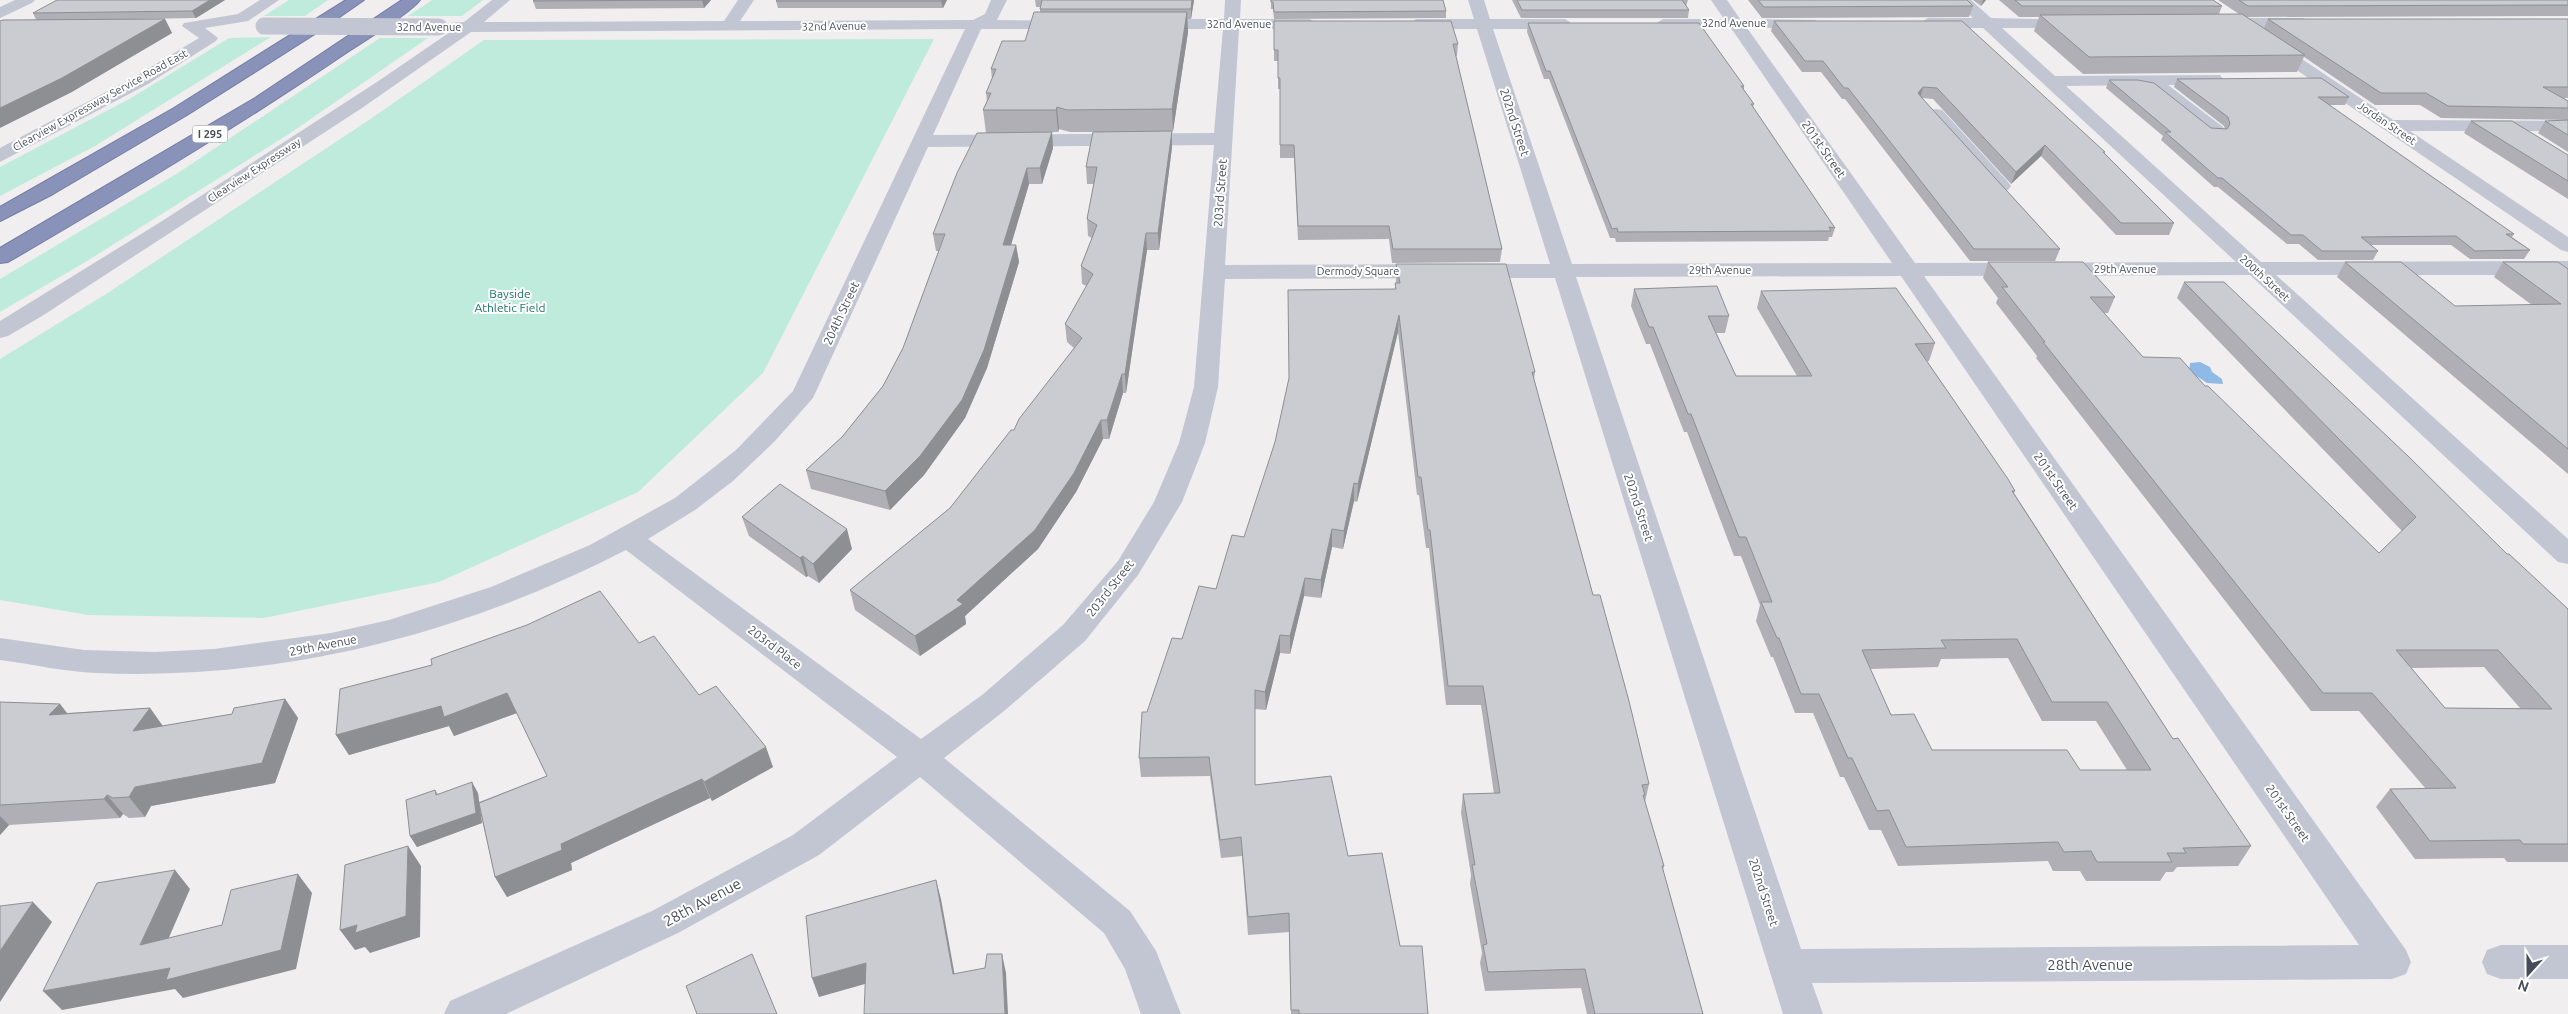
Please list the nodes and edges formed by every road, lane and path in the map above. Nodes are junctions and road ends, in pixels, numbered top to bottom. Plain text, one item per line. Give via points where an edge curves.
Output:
1 (26, 0) edge
2 (270, 0) edge
3 (356, 0) edge
4 (412, 0) edge
5 (502, 0) edge
6 (746, 0) edge
7 (999, 0) edge
8 (1718, 0) edge
9 (1962, 0) edge
10 (2216, 8) edge
11 (1232, 12) edge
12 (1480, 12) edge
13 (975, 15) junction
14 (3, 22) edge
15 (1822, 23) edge
16 (1909, 23) edge
17 (1987, 23) junction
18 (2093, 23) edge
19 (2199, 23) edge
20 (2238, 23) junction
21 (2316, 23) edge
22 (1079, 24) edge
23 (1136, 24) edge
24 (1328, 24) edge
25 (1396, 24) edge
26 (1576, 24) edge
27 (1646, 24) edge
28 (1735, 24) junction
29 (172, 26) dead end
30 (190, 26) junction
31 (469, 27) junction
32 (728, 27) junction
33 (2229, 79) edge
34 (2288, 79) edge
35 (2321, 79) junction
36 (2052, 83) junction
37 (1926, 104) edge
38 (2389, 125) junction
39 (2509, 126) junction
40 (2568, 126) edge
41 (2216, 131) edge
42 (1223, 139) junction
43 (921, 141) junction
44 (2542, 146) edge
45 (0, 156) edge
46 (2012, 198) edge
47 (0, 215) edge
48 (2568, 246) edge
49 (2056, 247) edge
50 (0, 257) edge
51 (2254, 268) junction
52 (2568, 268) edge
53 (1909, 269) junction
54 (2076, 269) junction
55 (1562, 270) junction
56 (1214, 272) junction
57 (0, 331) edge
58 (628, 538) junction
59 (2568, 556) edge
60 (0, 649) edge
61 (921, 757) junction
62 (2392, 962) joint
63 (2501, 962) dead end
64 (2568, 962) edge
65 (1788, 966) junction
66 (464, 1014) edge
67 (1161, 1014) edge
68 (1803, 1014) edge

1 - 14 street
2 - 30 street via 242,18
3 - 47 highway, I 295 via 190,106
4 - 50 highway, I 295 via 338,53 233,120
5 - 31 street, Clearview Expressway
6 - 32 street
7 - 13 street, 204th Street via 991,17
8 - 28 street, 201st Street
9 - 17 street, 200th Street
10 - 20 street, Jordan Street
11 - 23 street, 32nd Avenue
11 - 24 street, 32nd Avenue
11 - 42 street, 203rd Street
12 - 25 street
12 - 26 street
12 - 55 street, 202nd Street
13 - 22 street, 32nd Avenue
13 - 32 street, 32nd Avenue
13 - 43 street, 204th Street
15 - 28 street, 32nd Avenue
16 - 17 street
17 - 18 street
17 - 36 street, 200th Street
19 - 20 street
20 - 21 street
20 - 35 street, Jordan Street
27 - 28 street, 32nd Avenue
28 - 53 street, 201st Street
29 - 30 street, 32nd Avenue
30 - 31 street, 32nd Avenue, bridge
30 - 45 street, Clearview Expressway Service Road East via 210,38 142,80
31 - 32 street, 32nd Avenue
31 - 57 street, Clearview Expressway via 56,298
33 - 36 street
34 - 35 street
35 - 38 street, Jordan Street
36 - 41 street via 2156,84
36 - 51 street, 200th Street
37 - 46 street
38 - 39 street
38 - 48 street, Jordan Street
39 - 40 street
39 - 44 street
42 - 43 street
42 - 56 street, 203rd Street
43 - 58 street, 204th Street via 804,392 769,434 724,475
49 - 54 street
51 - 52 street, 29th Avenue
51 - 54 street, 29th Avenue
51 - 59 street, 200th Street
53 - 54 street, 29th Avenue
53 - 55 street, 29th Avenue
53 - 62 street, 201st Street
55 - 56 street, Dermody Square
55 - 65 street, 202nd Street
56 - 61 street, 203rd Street via 1206,387 1192,443 1168,502 1128,568 1074,633 993,703
58 - 60 street, 29th Avenue via 517,589 414,625 308,650 196,662 96,662
58 - 61 street, 203rd Place
61 - 66 street, 28th Avenue via 806,845 665,922
61 - 67 street via 1116,922 1142,963
62 - 65 street, 28th Avenue
63 - 64 street
65 - 68 street, 202nd Street

